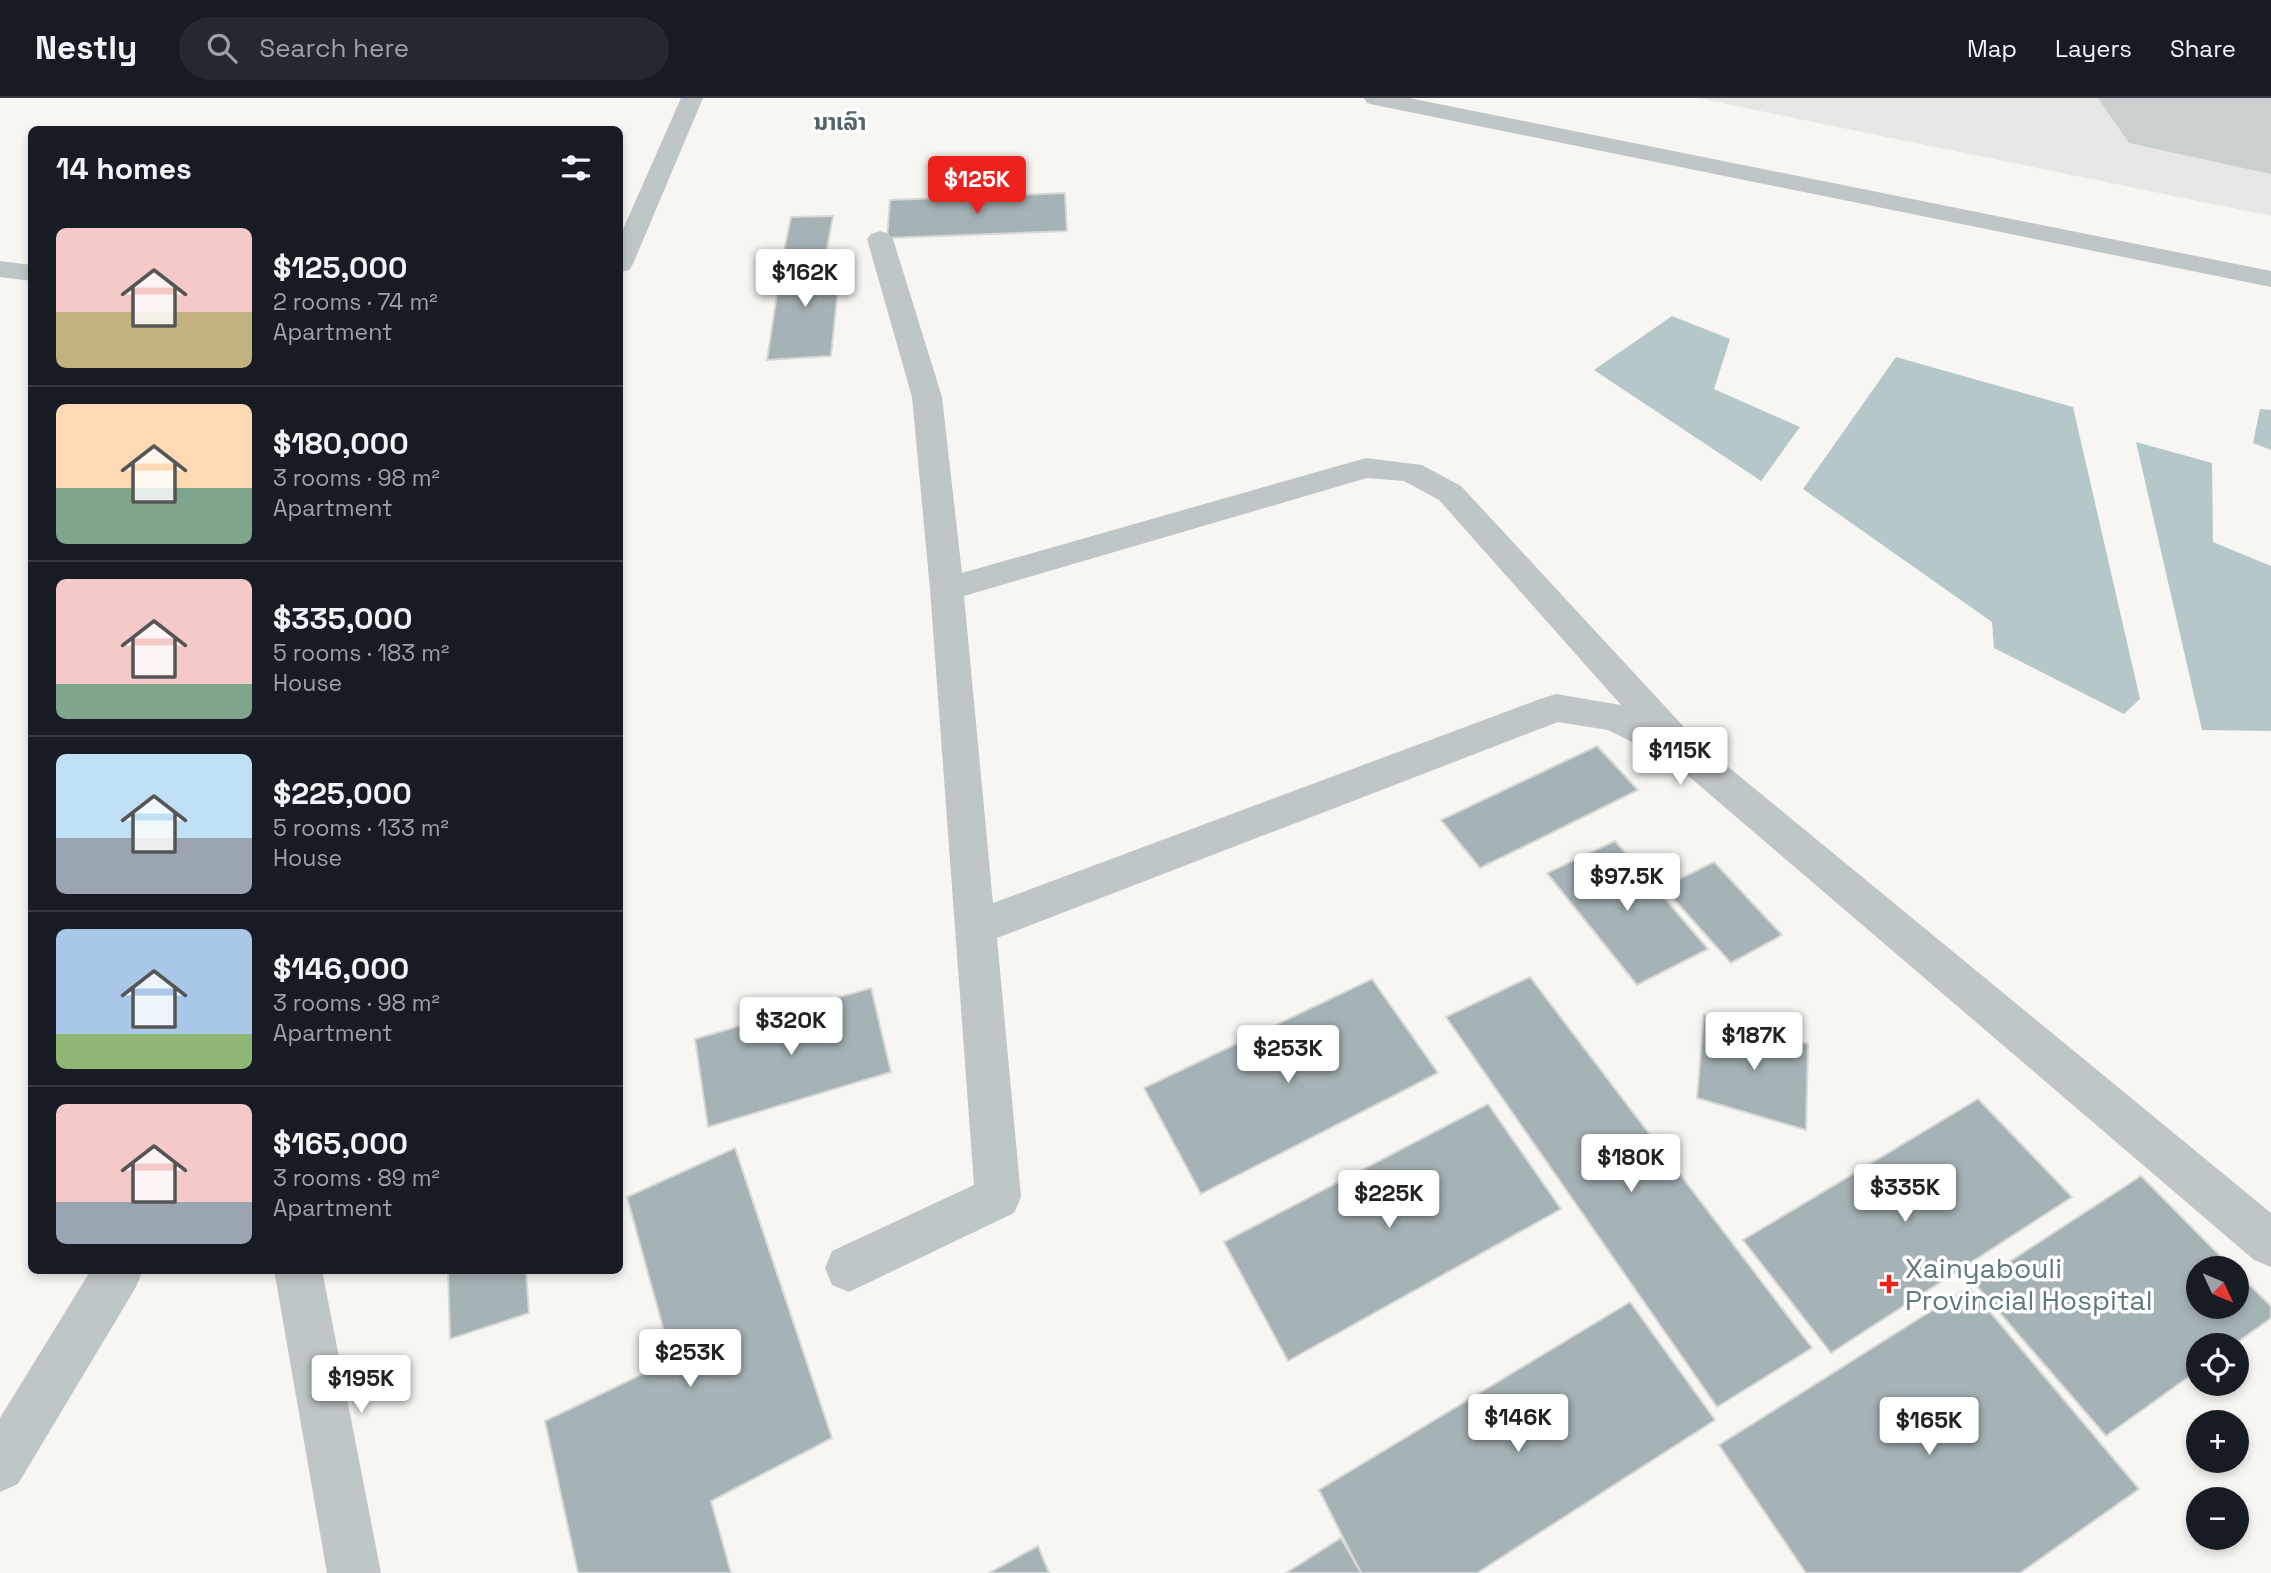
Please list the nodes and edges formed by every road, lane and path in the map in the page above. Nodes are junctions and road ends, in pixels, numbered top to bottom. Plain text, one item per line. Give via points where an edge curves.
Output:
1 (692, 98) edge
2 (1375, 98) edge
3 (880, 239) dead end
4 (623, 257) edge
5 (0, 269) edge
6 (28, 272) edge
7 (2271, 279) edge
8 (947, 589) junction
9 (1685, 752) junction
10 (975, 928) junction
11 (2271, 1243) edge
12 (849, 1268) dead end
13 (118, 1274) edge
14 (299, 1274) edge
15 (0, 1466) edge
16 (354, 1573) edge

1 - 4 street
2 - 7 street
3 - 8 street via 927,397
5 - 6 street
8 - 9 street via 1366,468 1411,472 1450,493
8 - 10 street
9 - 10 street via 1615,717 1556,708
9 - 11 street
10 - 12 street via 998,1197
13 - 15 street
14 - 16 street

